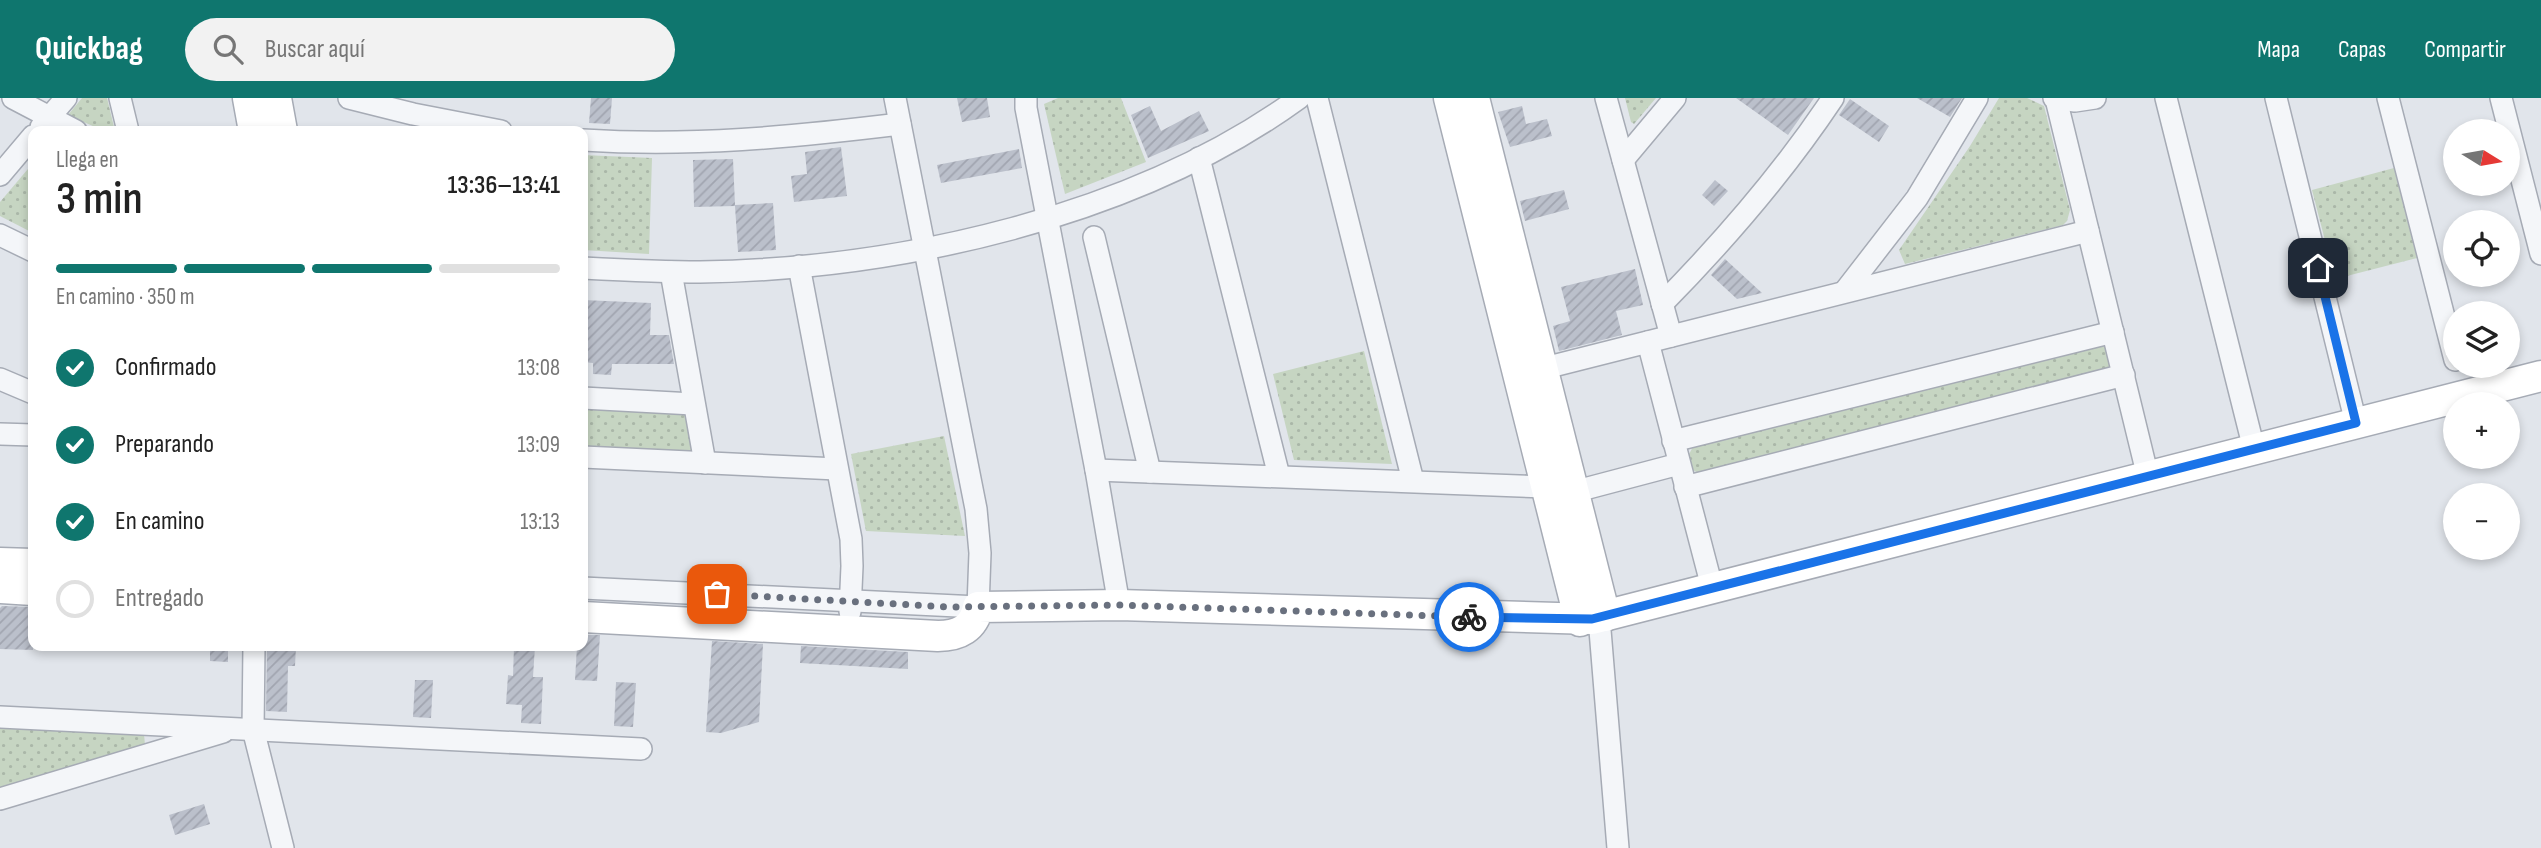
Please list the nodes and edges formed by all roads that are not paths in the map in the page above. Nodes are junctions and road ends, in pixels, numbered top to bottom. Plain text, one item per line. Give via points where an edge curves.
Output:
1 (13, 98) edge
2 (66, 98) edge
3 (120, 98) edge
4 (248, 98) edge
5 (276, 98) edge
6 (349, 98) edge
7 (895, 98) edge
8 (1026, 98) edge
9 (1299, 98) edge
10 (1317, 98) edge
11 (1449, 98) edge
12 (1474, 98) edge
13 (1606, 98) edge
14 (1675, 98) edge
15 (1833, 98) edge
16 (1978, 98) edge
17 (2055, 98) edge
18 (2095, 98) edge
19 (2166, 98) edge
20 (2276, 98) edge
21 (2388, 98) edge
22 (2501, 98) edge
23 (900, 124) junction
24 (43, 125) edge
25 (127, 126) edge
26 (253, 126) edge
27 (281, 126) edge
28 (475, 126) edge
29 (588, 140) edge
30 (28, 142) edge
31 (1199, 158) junction
32 (1623, 160) junction
33 (0, 175) edge
34 (1047, 218) junction
35 (2088, 231) junction
36 (0, 234) edge
37 (1094, 237) dead end
38 (28, 248) edge
39 (924, 249) junction
40 (2541, 254) edge
41 (799, 266) junction
42 (588, 268) edge
43 (671, 272) junction
44 (1845, 291) junction
45 (1662, 304) junction
46 (2443, 313) edge
47 (2113, 332) junction
48 (1671, 336) junction
49 (1648, 342) junction
50 (1531, 371) junction
51 (2124, 375) junction
52 (2541, 376) edge
53 (0, 379) edge
54 (28, 391) edge
55 (2480, 392) edge
56 (588, 398) edge
57 (2443, 401) edge
58 (693, 404) junction
59 (2356, 423) junction
60 (0, 434) edge
61 (28, 435) edge
62 (1674, 441) junction
63 (2254, 449) junction
64 (588, 457) edge
65 (705, 463) junction
66 (1679, 464) junction
67 (837, 469) junction
68 (1096, 470) junction
69 (1150, 472) junction
70 (1279, 476) junction
71 (2148, 477) junction
72 (1413, 481) junction
73 (1685, 487) junction
74 (1560, 490) junction
75 (0, 562) edge
76 (28, 564) edge
77 (1712, 587) junction
78 (0, 588) edge
79 (588, 588) edge
80 (28, 590) edge
81 (850, 600) junction
82 (1119, 605) junction
83 (978, 607) junction
84 (588, 617) edge
85 (1594, 618) junction
86 (849, 631) junction
87 (253, 651) edge
88 (0, 717) edge
89 (245, 728) junction
90 (641, 749) dead end
91 (0, 799) edge
92 (284, 848) edge
93 (1618, 848) edge

1 - 24 street
2 - 24 street
3 - 25 street
4 - 26 street
5 - 27 street
6 - 28 street
7 - 23 street
8 - 34 street
9 - 31 street
10 - 72 street
11 - 50 street
12 - 50 street
13 - 32 street
14 - 32 street
15 - 45 street via 1763,194
16 - 44 street via 1917,198
17 - 18 street
17 - 35 street
19 - 63 street
20 - 59 street
21 - 46 street
22 - 40 street
23 - 29 street via 734,142
23 - 39 street
30 - 33 street
31 - 34 street via 1140,186
31 - 70 street
32 - 45 street
34 - 39 street
34 - 68 street
35 - 44 street
35 - 47 street
36 - 38 street
37 - 69 street
39 - 41 street
39 - 83 street via 976,509
41 - 43 street
41 - 67 street
42 - 43 street
43 - 58 street
44 - 48 street
45 - 48 street
47 - 51 street
47 - 62 street
48 - 49 street
49 - 50 street
49 - 62 street
50 - 74 street
51 - 71 street
51 - 73 street
52 - 55 street
53 - 54 street
56 - 58 street
57 - 59 street
58 - 65 street
59 - 63 street
60 - 61 street
62 - 66 street
63 - 71 street
64 - 65 street
65 - 67 street
66 - 73 street
66 - 74 street
67 - 81 street via 851,539
68 - 69 street
68 - 82 street
69 - 70 street
70 - 72 street
71 - 77 street
72 - 74 street
73 - 77 street
74 - 85 street
75 - 76 street
77 - 85 street
78 - 80 street
79 - 81 street
81 - 83 street
81 - 86 street
82 - 83 street
82 - 85 street
83 - 86 street via 969,627 954,635
84 - 86 street
85 - 93 street
87 - 89 street
88 - 89 street
89 - 90 street
89 - 91 street
89 - 92 street

